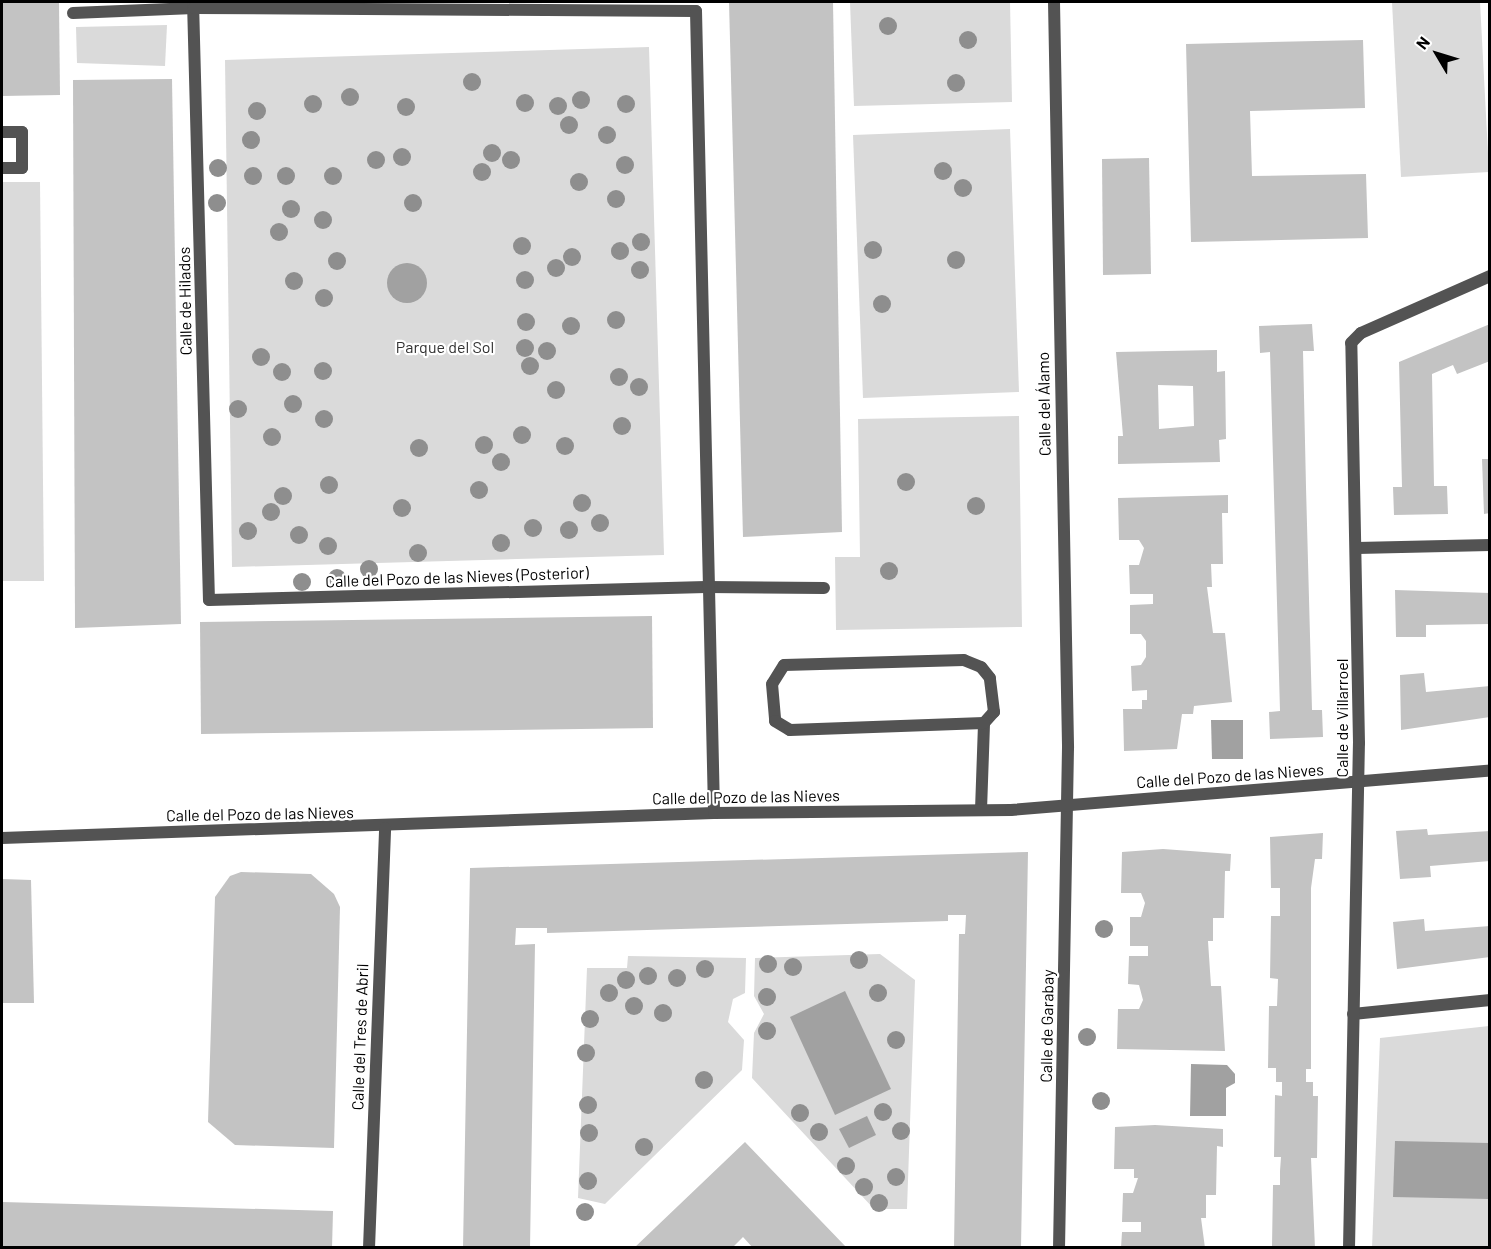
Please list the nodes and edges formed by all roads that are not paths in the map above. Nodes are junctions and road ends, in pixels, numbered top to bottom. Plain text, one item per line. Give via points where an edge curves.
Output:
1 (1054, 2) edge
2 (194, 5) edge
3 (73, 13) dead end
4 (2, 132) edge
5 (2, 168) edge
6 (1490, 276) edge
7 (1490, 545) edge
8 (1357, 548) junction
9 (706, 587) junction
10 (824, 588) dead end
11 (209, 600) joint
12 (984, 723) junction
13 (1490, 771) edge
14 (1359, 783) junction
15 (1068, 806) junction
16 (981, 810) junction
17 (714, 813) junction
18 (385, 828) junction
19 (2, 838) edge
20 (1490, 1000) edge
21 (1353, 1014) junction
22 (369, 1248) edge
23 (1059, 1248) edge
24 (1349, 1248) edge

1 - 15 street, Calle del Álamo
2 - 3 street
2 - 9 street via 696,11
2 - 11 street, Calle de Hilados
4 - 5 street via 22,132 22,168
6 - 8 street, Calle de Villarroel via 1361,333 1351,343
7 - 8 street
8 - 14 street, Calle de Villarroel
9 - 10 street, Calle del Pozo de las Nieves (Posterior)
9 - 11 street, Calle del Pozo de las Nieves (Posterior)
9 - 17 street
12 - 12 street via 993,712 990,678 964,660 784,665 772,684 775,721 790,730
12 - 16 street
13 - 14 street, Calle del Pozo de las Nieves
14 - 15 street, Calle del Pozo de las Nieves
14 - 21 street, Calle de Villarroel
15 - 16 street, Calle del Pozo de las Nieves
15 - 23 street, Calle de Garabay
16 - 17 street, Calle del Pozo de las Nieves
17 - 18 street, Calle del Pozo de las Nieves
18 - 19 street, Calle del Pozo de las Nieves
18 - 22 street, Calle del Tres de Abril
20 - 21 street
21 - 24 street, Calle de Villarroel

